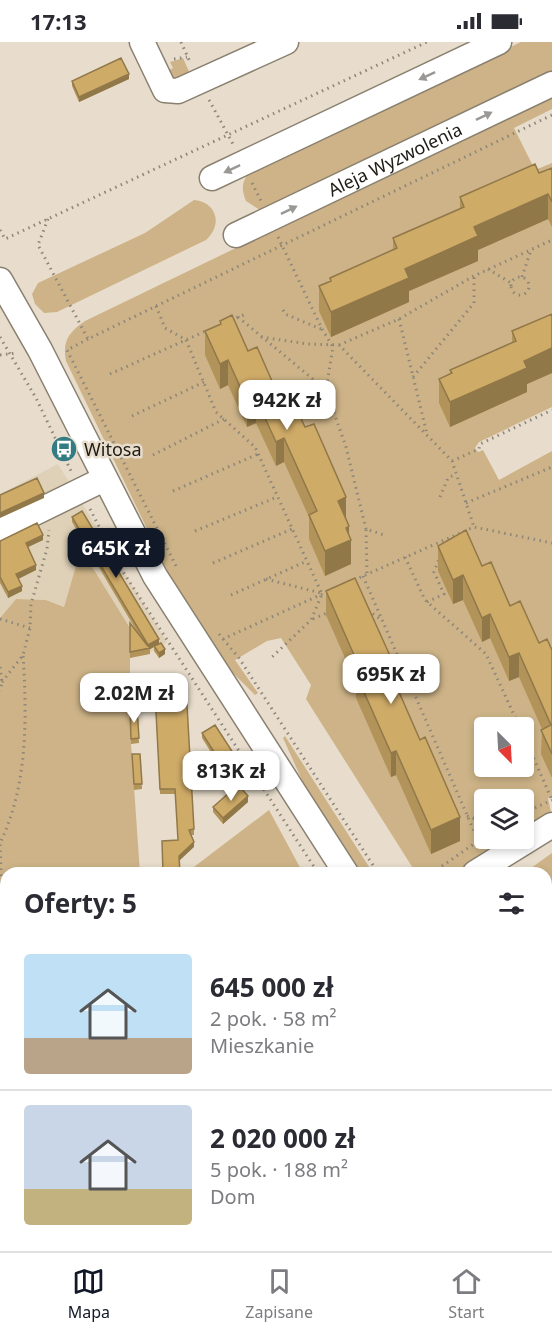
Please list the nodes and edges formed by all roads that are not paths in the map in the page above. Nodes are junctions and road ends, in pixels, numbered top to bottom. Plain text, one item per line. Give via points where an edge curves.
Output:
1 (142, 42) edge
2 (286, 42) edge
3 (499, 42) edge
4 (552, 84) edge
5 (213, 178) dead end
6 (236, 235) dead end
7 (0, 280) edge
8 (104, 478) junction
9 (0, 530) edge
10 (552, 825) edge
11 (342, 867) edge
12 (485, 867) edge

1 - 2 street via 165,90 178,91
3 -> 5 street
6 -> 4 street, Aleja Wyzwolenia
7 - 8 street
8 - 9 street
8 - 11 street via 169,600
10 - 12 street

